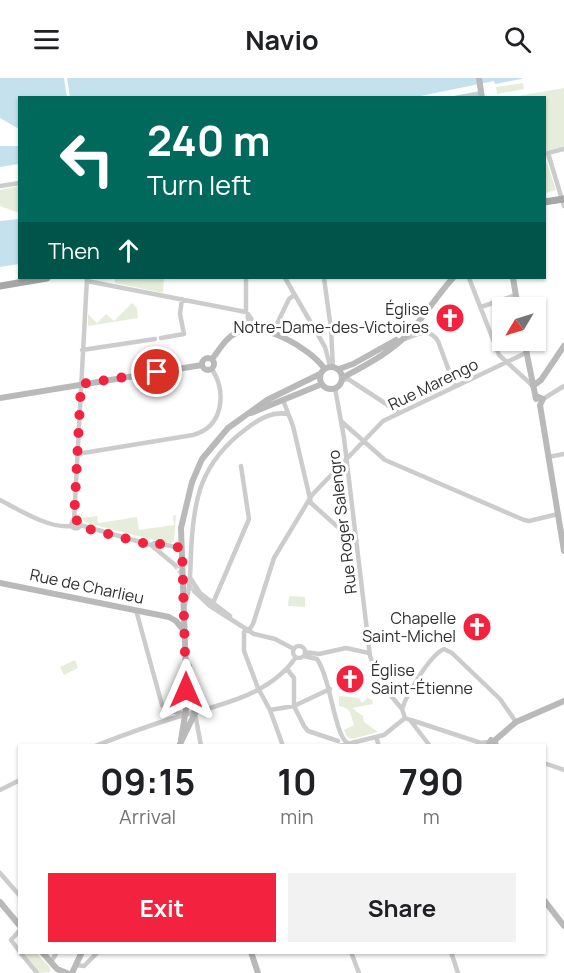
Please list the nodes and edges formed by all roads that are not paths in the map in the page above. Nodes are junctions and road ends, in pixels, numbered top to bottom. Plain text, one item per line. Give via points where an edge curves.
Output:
1 (480, 82) edge
2 (482, 95) edge
3 (564, 149) edge
4 (18, 183) edge
5 (0, 186) edge
6 (563, 201) edge
7 (546, 202) edge
8 (41, 279) edge
9 (87, 279) edge
10 (246, 279) edge
11 (286, 279) edge
12 (324, 279) edge
13 (447, 279) edge
14 (452, 279) edge
15 (469, 279) edge
16 (513, 279) edge
17 (0, 286) edge
18 (294, 295) junction
19 (516, 295) joint
20 (436, 298) junction
21 (182, 299) junction
22 (481, 307) junction
23 (247, 313) junction
24 (426, 313) junction
25 (247, 330) junction
26 (259, 330) junction
27 (273, 332) junction
28 (401, 340) junction
29 (564, 346) edge
30 (82, 350) junction
31 (526, 353) joint
32 (212, 359) junction
33 (506, 363) junction
34 (202, 365) junction
35 (212, 369) junction
36 (329, 369) junction
37 (342, 379) junction
38 (81, 384) junction
39 (322, 384) junction
40 (533, 386) junction
41 (564, 386) edge
42 (455, 387) junction
43 (335, 388) junction
44 (536, 396) junction
45 (0, 398) edge
46 (543, 399) junction
47 (283, 400) junction
48 (400, 413) junction
49 (288, 414) junction
50 (242, 417) junction
51 (341, 422) junction
52 (364, 440) junction
53 (77, 454) junction
54 (564, 454) edge
55 (548, 457) junction
56 (346, 459) junction
57 (241, 466) dead end
58 (309, 499) junction
59 (0, 500) edge
60 (558, 514) junction
61 (74, 520) junction
62 (71, 525) junction
63 (80, 525) junction
64 (356, 540) junction
65 (151, 545) junction
66 (182, 548) junction
67 (564, 551) edge
68 (174, 565) tunnel mouth
69 (190, 577) junction
70 (0, 583) edge
71 (194, 591) tunnel mouth
72 (213, 603) junction
73 (184, 606) junction
74 (136, 610) junction
75 (169, 617) junction
76 (236, 621) junction
77 (246, 631) junction
78 (186, 636) junction
79 (294, 649) junction
80 (369, 653) junction
81 (304, 654) junction
82 (318, 656) junction
83 (296, 657) junction
84 (186, 666) junction
85 (287, 669) junction
86 (258, 688) junction
87 (330, 689) junction
88 (564, 701) edge
89 (194, 703) junction
90 (294, 706) junction
91 (402, 709) junction
92 (205, 710) junction
93 (270, 710) junction
94 (195, 713) junction
95 (186, 715) junction
96 (407, 719) junction
97 (516, 722) junction
98 (186, 732) junction
99 (376, 737) junction
100 (338, 742) edge
101 (180, 743) edge
102 (347, 743) junction
103 (492, 743) edge
104 (101, 744) edge
105 (201, 744) edge
106 (282, 744) edge
107 (378, 744) edge
108 (428, 744) edge
109 (546, 764) edge
110 (564, 770) edge
111 (18, 781) edge
112 (0, 790) edge
113 (0, 873) edge
114 (18, 894) edge
115 (0, 902) edge
116 (546, 903) edge
117 (18, 925) edge
118 (564, 926) edge
119 (18, 931) edge
120 (18, 949) edge
121 (22, 954) edge
122 (44, 954) edge
123 (56, 954) edge
124 (82, 954) edge
125 (95, 954) edge
126 (252, 954) edge
127 (352, 954) edge
128 (453, 954) edge
129 (51, 962) junction
130 (79, 966) junction
131 (56, 972) edge
132 (37, 973) edge
133 (67, 973) edge
134 (72, 973) edge
135 (86, 973) edge
136 (258, 973) edge
137 (359, 973) edge
138 (458, 973) edge

1 - 2 street
3 - 6 street via 548,153
4 - 5 street
6 - 7 main road
8 - 17 main road
9 - 21 street
9 - 30 street
10 - 23 street
11 - 18 street
12 - 36 street via 331,329
13 - 20 street
14 - 20 street
15 - 22 street
16 - 19 street
18 - 27 street
18 - 36 street via 325,347
19 - 22 street
20 - 24 street
21 - 23 street
21 - 30 street via 184,334
22 - 33 street
23 - 25 street
23 - 26 street
24 - 28 street
24 - 36 street via 387,346
25 - 26 street
25 - 32 street via 229,338
26 - 27 street
27 - 36 street
28 - 37 street
28 - 42 street via 424,333 434,335
29 - 40 street
30 - 38 street
31 - 33 street, Rue Marengo
31 - 40 street
32 - 34 street via 206,358
32 - 35 street
33 - 40 street
33 - 42 street, Rue Marengo
34 - 35 street via 206,370
34 - 38 street
35 - 53 street via 220,410 210,428 183,437
36 - 37 street
36 - 39 street
36 - 50 street
37 - 43 street
37 - 48 street via 348,379
38 - 45 street
38 - 53 street
39 - 43 street
39 - 47 street
40 - 44 street
41 - 46 street
42 - 48 street, Rue Marengo
43 - 51 street, Rue Roger Salengro
44 - 46 street
44 - 55 street
46 - 55 street via 540,405
47 - 49 street
47 - 50 street
48 - 52 street, Rue Marengo via 383,421
49 - 58 street
49 - 69 street via 277,413 252,424 230,442 208,471 194,509
50 - 66 street via 217,439 199,464 183,516
51 - 52 street
51 - 56 street, Rue Roger Salengro
52 - 56 street, Rue Marengo
52 - 60 street via 385,460 524,520
53 - 61 street
54 - 55 street
55 - 60 street
56 - 58 street, Rue Marengo
56 - 64 street, Rue Roger Salengro
57 - 72 street via 249,519
58 - 64 street
58 - 77 street, Rue Marengo via 274,558 253,624
59 - 62 street via 57,526
60 - 67 street
61 - 62 street
61 - 63 street
62 - 63 street
63 - 65 street
64 - 80 street, Rue Roger Salengro
65 - 66 street
65 - 68 street
66 - 73 street
69 - 72 street via 196,589
69 - 73 street
70 - 74 street, Rue de Charlieu
71 - 76 street
72 - 76 street
73 - 75 street
73 - 78 street
74 - 75 street, Rue de Charlieu
74 - 95 street via 162,705
75 - 78 street
76 - 77 street
77 - 79 street
77 - 86 street via 244,651
78 - 84 street
78 - 89 street
79 - 81 street via 301,646
79 - 83 street
80 - 82 street via 346,648
80 - 91 street, Rue Roger Salengro via 382,685
81 - 82 street
81 - 83 street
82 - 87 street
83 - 85 street
84 - 94 street
84 - 95 street
85 - 86 street
85 - 90 street via 294,678
86 - 92 street
86 - 93 street
87 - 90 street
87 - 100 street
88 - 97 street
89 - 92 street
89 - 94 street
90 - 93 street
90 - 100 street via 308,731
91 - 96 street
91 - 97 street via 426,667 437,653 446,650 500,699
92 - 94 street
93 - 106 street
94 - 95 street
94 - 98 street
94 - 105 street
95 - 98 street
95 - 101 street
95 - 104 street
96 - 99 street
96 - 103 street
96 - 108 street
97 - 103 street
98 - 101 street
99 - 102 street
99 - 107 street
100 - 102 street
100 - 102 street
109 - 110 street
111 - 112 street
113 - 114 street
115 - 117 street
116 - 118 street
119 - 120 street via 11,940
121 - 132 street
122 - 129 street
123 - 129 street
124 - 130 street
125 - 130 street
126 - 136 street
127 - 137 street
128 - 138 street
129 - 131 street
130 - 134 street
130 - 135 street
131 - 133 street

